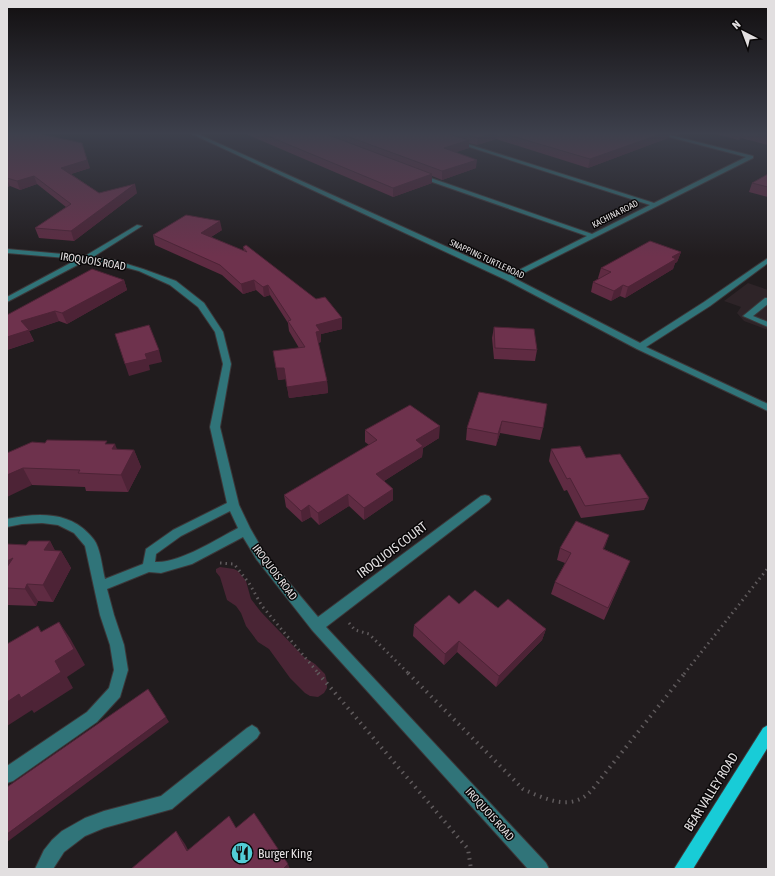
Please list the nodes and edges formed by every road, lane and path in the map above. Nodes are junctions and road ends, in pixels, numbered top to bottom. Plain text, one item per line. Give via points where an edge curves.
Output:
1 (283, 175) edge
2 (420, 175) edge
3 (559, 175) edge
4 (715, 175) edge
5 (654, 205) junction
6 (139, 226) dead end
7 (592, 236) junction
8 (7, 251) edge
9 (86, 258) junction
10 (768, 260) edge
11 (509, 278) junction
12 (7, 300) edge
13 (768, 300) edge
14 (768, 324) edge
15 (640, 347) junction
16 (768, 408) edge
17 (485, 499) dead end
18 (233, 505) junction
19 (7, 523) edge
20 (245, 530) junction
21 (213, 563) dead end
22 (149, 567) junction
23 (768, 568) edge
24 (100, 586) junction
25 (336, 611) junction
26 (317, 626) junction
27 (252, 733) dead end
28 (768, 733) edge
29 (7, 776) edge
30 (44, 869) edge
31 (471, 869) edge
32 (540, 869) edge
33 (683, 869) edge

1 - 11 street, SNAPPING TURTLE ROAD
2 - 7 street
3 - 5 street
4 - 5 street, KACHINA ROAD
5 - 7 street, KACHINA ROAD
6 - 9 street
7 - 11 street, KACHINA ROAD
8 - 9 street, IROQUOIS ROAD
9 - 12 street
9 - 18 street, IROQUOIS ROAD via 114,262 173,283 201,305 218,332 227,364 216,427
10 - 15 street via 707,304
11 - 15 street, SNAPPING TURTLE ROAD
13 - 14 street via 747,316
15 - 16 street, SNAPPING TURTLE ROAD
17 - 25 street, IROQUOIS COURT
18 - 20 street, IROQUOIS ROAD
18 - 22 street via 183,530 150,552
19 - 24 street via 42,519 60,522 78,530 91,544
20 - 22 street via 188,560 161,568
20 - 26 street, IROQUOIS ROAD via 261,557
21 - 31 path via 234,564 262,606 468,849
22 - 24 street
23 - 25 path via 602,778 586,796 567,804 544,799 523,789 369,634 355,630
24 - 29 street via 117,645 121,670 116,692 92,717
25 - 26 street, IROQUOIS COURT
26 - 32 street, IROQUOIS ROAD
27 - 30 street via 166,803 118,815 80,829 63,841 51,855
28 - 33 main road, BEAR VALLEY ROAD

